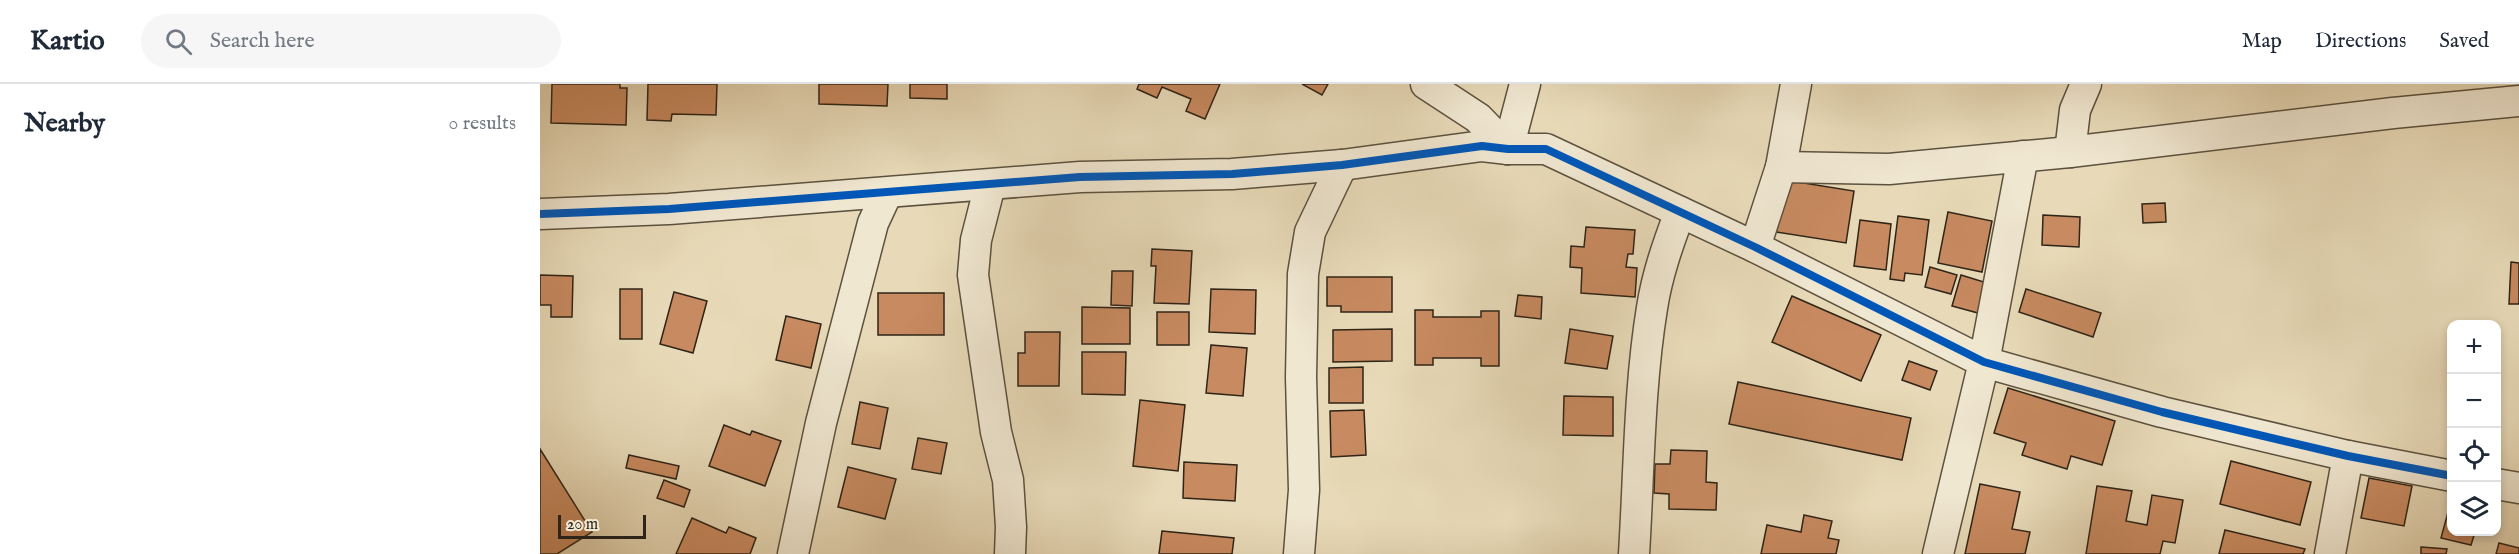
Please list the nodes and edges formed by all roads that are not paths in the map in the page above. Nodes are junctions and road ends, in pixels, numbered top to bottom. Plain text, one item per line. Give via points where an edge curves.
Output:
1 (1426, 84) edge
2 (1525, 84) edge
3 (1796, 84) edge
4 (2086, 84) edge
5 (2519, 101) edge
6 (1508, 149) junction
7 (2070, 152) junction
8 (2023, 156) junction
9 (1342, 165) junction
10 (1781, 167) junction
11 (990, 185) junction
12 (887, 193) junction
13 (1680, 212) junction
14 (540, 214) edge
15 (1755, 247) junction
16 (1984, 362) junction
17 (2348, 456) junction
18 (2447, 475) edge
19 (2501, 485) edge
20 (2519, 488) edge
21 (793, 554) edge
22 (1010, 554) edge
23 (1299, 554) edge
24 (1634, 554) edge
25 (1938, 554) edge
26 (2330, 554) edge

1 - 6 street via 1478,118
2 - 6 street
3 - 10 street
4 - 7 street via 2075,110
5 - 7 street
6 - 9 street via 1482,146
6 - 13 street via 1546,149
7 - 8 street
8 - 10 street via 1889,169
8 - 16 street
9 - 11 street
9 - 23 street via 1310,232 1303,274 1304,490
10 - 15 street
11 - 12 street
11 - 22 street via 977,232 973,275 996,432 1008,480
12 - 14 street
12 - 21 street via 873,223 821,423
13 - 15 street
13 - 24 street via 1666,249 1652,310
15 - 16 street
16 - 17 street via 2162,412
16 - 25 street
17 - 18 street
17 - 26 street
19 - 20 street

